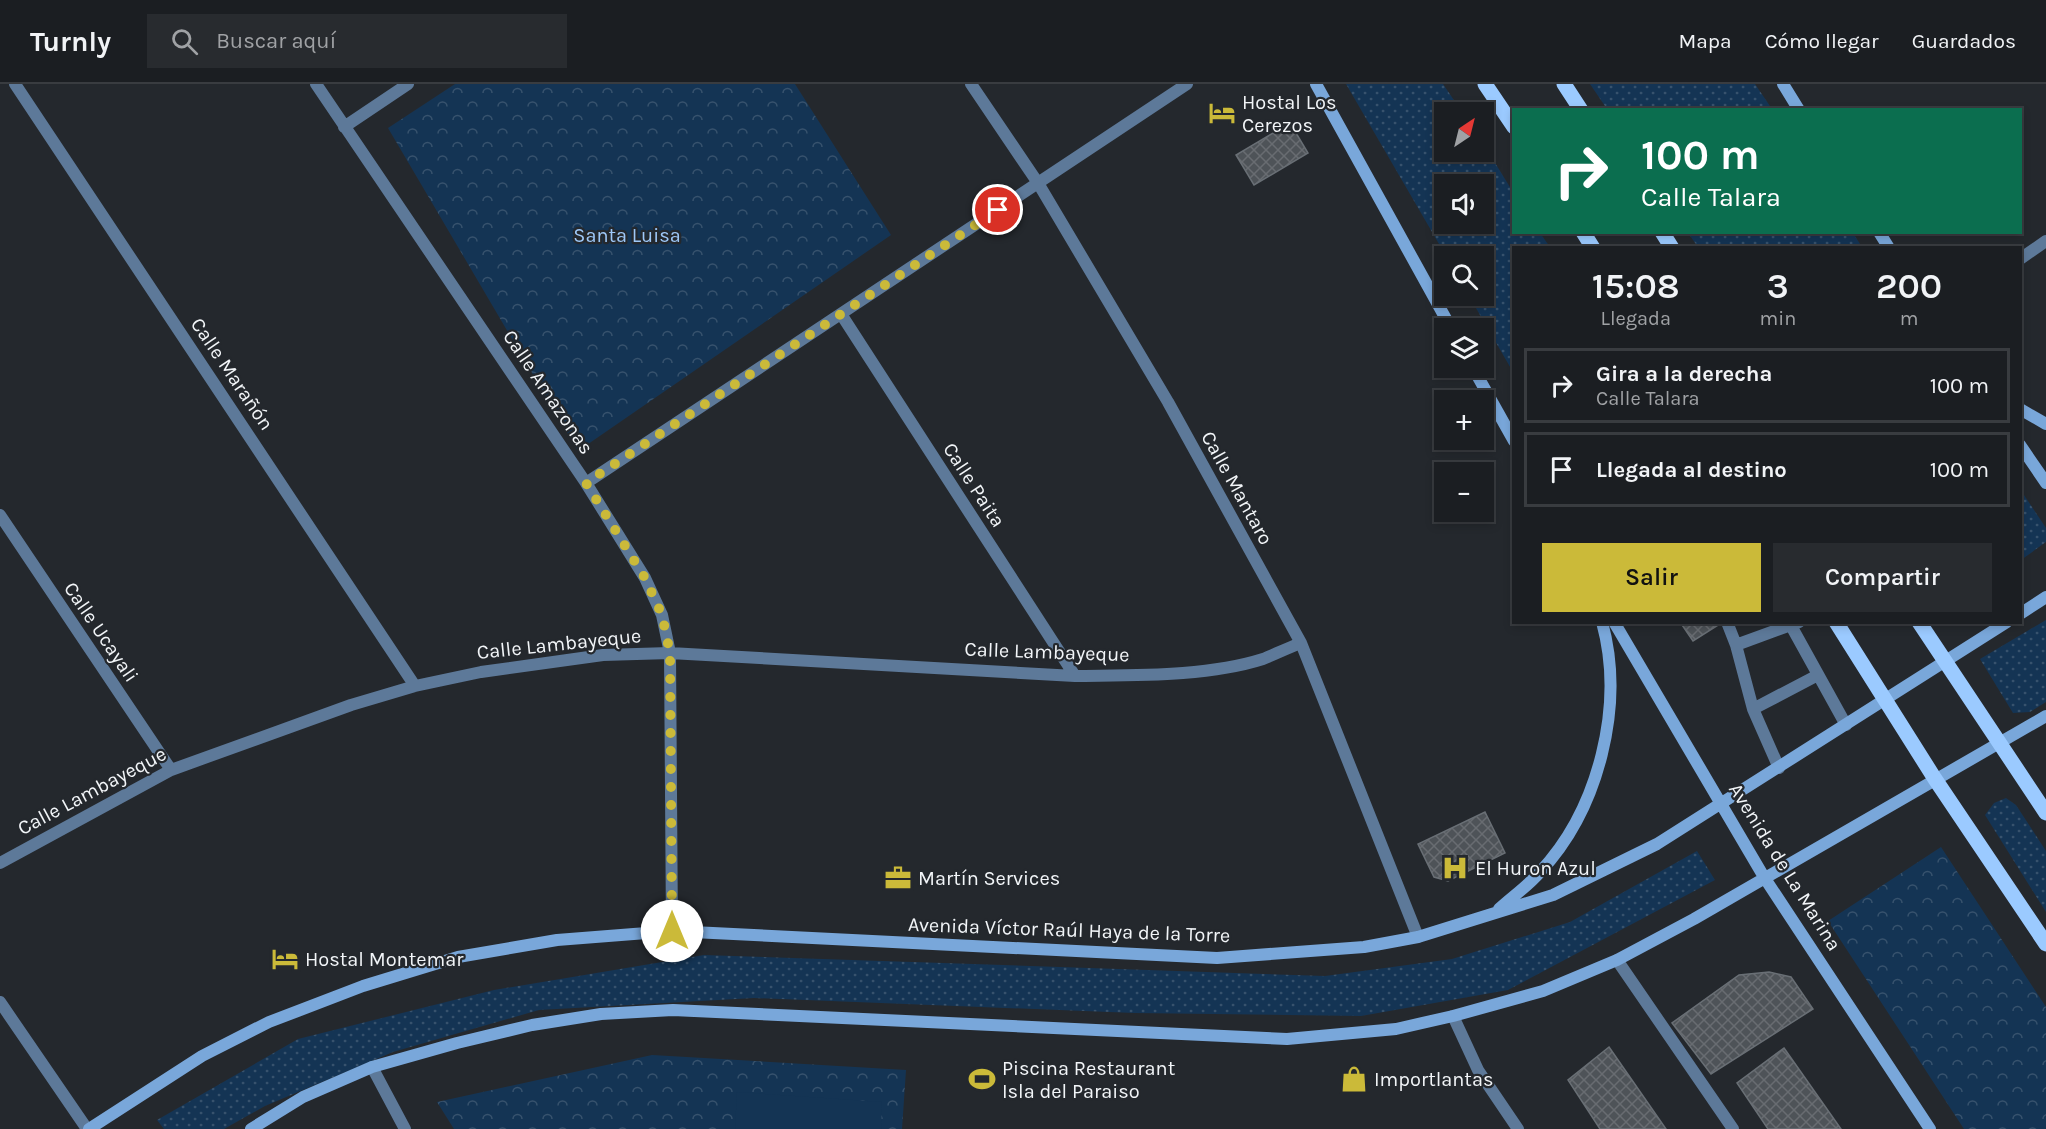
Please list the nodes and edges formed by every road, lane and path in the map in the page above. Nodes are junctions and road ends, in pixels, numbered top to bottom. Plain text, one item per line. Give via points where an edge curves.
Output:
1 (15, 84) edge
2 (316, 84) edge
3 (408, 84) edge
4 (971, 84) edge
5 (1187, 84) edge
6 (1316, 84) edge
7 (1485, 84) edge
8 (1564, 84) edge
9 (1783, 84) edge
10 (1580, 108) edge
11 (1798, 108) edge
12 (1512, 124) edge
13 (344, 127) junction
14 (1038, 183) junction
15 (2046, 241) edge
16 (2022, 258) edge
17 (841, 314) junction
18 (1445, 318) edge
19 (1479, 378) edge
20 (2022, 410) edge
21 (2046, 424) edge
22 (1512, 437) edge
23 (2022, 448) edge
24 (586, 483) junction
25 (2046, 483) edge
26 (0, 515) edge
27 (2046, 597) edge
28 (2022, 613) edge
29 (1603, 624) edge
30 (1615, 624) edge
31 (1728, 624) edge
32 (1793, 624) edge
33 (1837, 624) edge
34 (1920, 624) edge
35 (2004, 624) edge
36 (1301, 643) junction
37 (1736, 645) junction
38 (670, 653) junction
39 (1945, 662) junction
40 (1818, 675) junction
41 (1075, 676) junction
42 (416, 686) junction
43 (1885, 701) junction
44 (1753, 709) junction
45 (2046, 716) edge
46 (1846, 725) junction
47 (1999, 742) junction
48 (1779, 768) junction
49 (171, 770) junction
50 (1935, 779) junction
51 (1720, 805) junction
52 (2046, 813) edge
53 (0, 863) edge
54 (1764, 877) junction
55 (1495, 913) junction
56 (672, 931) junction
57 (1418, 937) junction
58 (2046, 944) edge
59 (1617, 960) junction
60 (0, 1002) edge
61 (1454, 1016) junction
62 (372, 1067) junction
63 (88, 1129) edge
64 (251, 1129) edge
65 (405, 1129) edge
66 (1518, 1129) edge
67 (1732, 1129) edge
68 (1930, 1129) edge

1 - 42 street, Calle Marañón
2 - 13 street, Calle Amazonas
3 - 13 street
4 - 14 street, Calle Mantaro
5 - 14 street
6 - 18 main road
7 - 12 main road
8 - 10 main road
9 - 11 main road
13 - 24 street, Calle Amazonas
14 - 17 street
14 - 36 street, Calle Mantaro via 1168,402
15 - 16 street
17 - 24 street
17 - 41 street, Calle Paita
19 - 22 main road
20 - 21 main road
23 - 25 main road
24 - 38 street, Calle Amazonas via 645,578 662,615
26 - 49 street, Calle Ucayali
27 - 28 main road
29 - 55 main road via 1608,643 1610,704 1597,773 1576,822 1541,872
30 - 51 main road, Avenida de La Marina
31 - 37 street
32 - 37 street
32 - 40 street
33 - 43 main road
34 - 39 main road
35 - 39 main road, Avenida Víctor Raúl Haya de la Torre
36 - 41 street, Calle Lambayeque via 1262,659 1213,668
36 - 57 street, Calle Mantaro
37 - 44 street
38 - 41 street, Calle Lambayeque
38 - 42 street, Calle Lambayeque via 603,655 481,672
38 - 56 street, Calle Amazonas
39 - 43 main road, Avenida Víctor Raúl Haya de la Torre
39 - 47 main road
40 - 44 street
40 - 46 street
42 - 49 street, Calle Lambayeque via 351,705
43 - 46 main road, Avenida Víctor Raúl Haya de la Torre
43 - 50 main road
44 - 48 street
45 - 47 main road
46 - 48 main road, Avenida Víctor Raúl Haya de la Torre
47 - 50 main road
47 - 52 main road
48 - 51 main road, Avenida Víctor Raúl Haya de la Torre
49 - 53 street, Calle Lambayeque
50 - 54 main road
50 - 58 main road
51 - 54 main road, Avenida de La Marina
51 - 55 main road, Avenida Víctor Raúl Haya de la Torre via 1553,895
54 - 59 main road
54 - 68 main road, Avenida de La Marina
55 - 57 main road, Avenida Víctor Raúl Haya de la Torre
56 - 57 main road, Avenida Víctor Raúl Haya de la Torre via 1216,958 1364,947
56 - 63 main road, Avenida Víctor Raúl Haya de la Torre via 557,940 458,957 363,986 269,1022 202,1056
59 - 61 main road via 1543,991
59 - 67 street
60 - 63 street
61 - 62 main road via 1396,1029 1287,1039 673,1010 601,1014 532,1025
61 - 66 street via 1478,1070
62 - 64 main road via 303,1097
62 - 65 street

